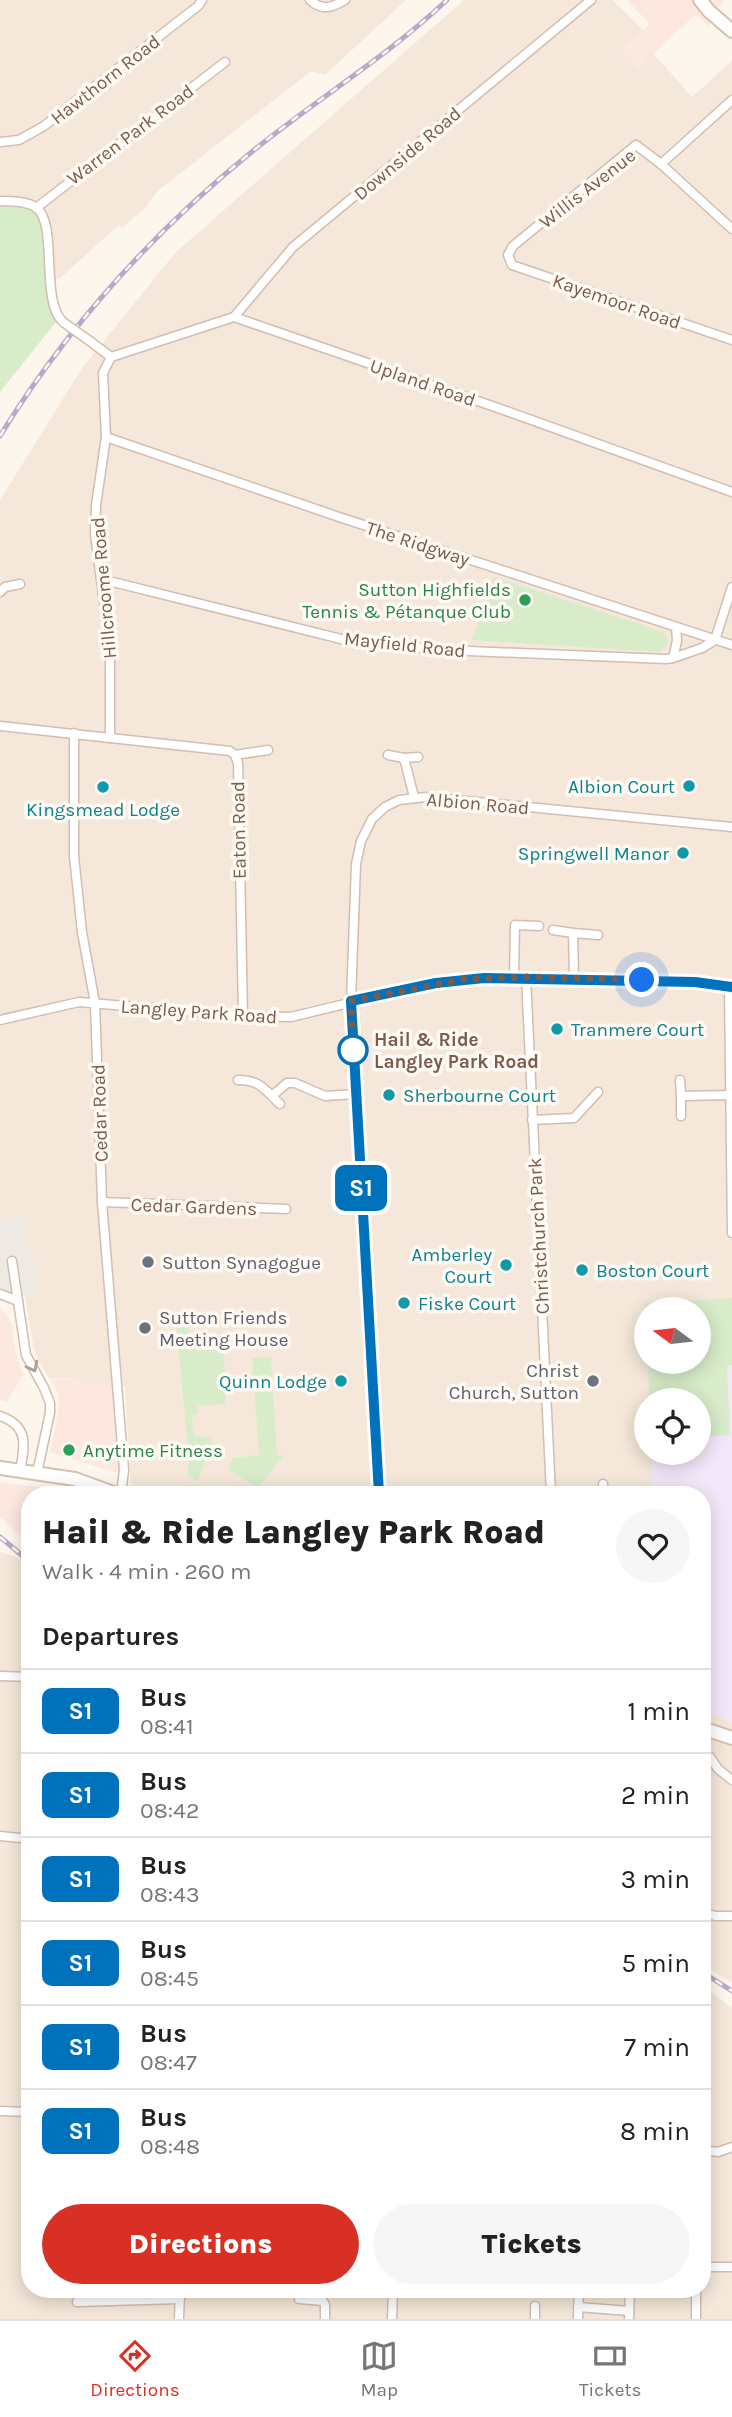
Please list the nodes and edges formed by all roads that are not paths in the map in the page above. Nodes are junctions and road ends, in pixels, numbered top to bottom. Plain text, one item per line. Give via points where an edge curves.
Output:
1 (202, 0) edge
2 (310, 0) edge
3 (345, 0) edge
4 (591, 0) edge
5 (690, 0) edge
6 (700, 0) edge
7 (709, 11) junction
8 (732, 31) edge
9 (225, 62) dead end
10 (732, 100) edge
11 (0, 142) edge
12 (661, 164) junction
13 (0, 201) edge
14 (36, 208) junction
15 (732, 229) edge
16 (508, 256) joint
17 (234, 317) junction
18 (732, 340) edge
19 (111, 357) junction
20 (106, 438) junction
21 (732, 492) edge
22 (101, 579) junction
23 (20, 584) dead end
24 (732, 587) edge
25 (0, 592) edge
26 (676, 627) junction
27 (715, 640) junction
28 (732, 645) edge
29 (673, 658) junction
30 (0, 726) edge
31 (74, 733) junction
32 (110, 738) junction
33 (268, 750) dead end
34 (235, 755) junction
35 (388, 755) dead end
36 (418, 757) dead end
37 (404, 758) junction
38 (414, 797) junction
39 (732, 827) edge
40 (539, 926) dead end
41 (553, 930) dead end
42 (573, 933) junction
43 (598, 935) dead end
44 (514, 977) junction
45 (526, 977) junction
46 (574, 978) junction
47 (731, 987) edge
48 (351, 1001) junction
49 (95, 1003) junction
50 (243, 1016) junction
51 (0, 1020) edge
52 (238, 1080) dead end
53 (680, 1080) dead end
54 (598, 1092) dead end
55 (356, 1094) junction
56 (730, 1095) edge
57 (272, 1096) junction
58 (681, 1096) junction
59 (280, 1104) dead end
60 (681, 1116) dead end
61 (532, 1120) junction
62 (102, 1202) junction
63 (286, 1209) dead end
64 (732, 1233) edge
65 (12, 1261) dead end
66 (0, 1294) edge
67 (18, 1301) junction
68 (0, 1416) edge
69 (0, 1468) edge
70 (20, 1471) junction
71 (37, 1473) junction
72 (95, 1486) edge
73 (119, 1486) edge
74 (379, 1486) edge
75 (551, 1486) edge
76 (0, 1676) edge
77 (21, 1677) edge
78 (711, 1731) edge
79 (732, 1738) edge
80 (711, 1758) edge
81 (732, 1780) edge
82 (0, 1836) edge
83 (21, 1838) edge
84 (711, 1915) edge
85 (732, 1916) edge
86 (0, 2111) edge
87 (21, 2112) edge
88 (732, 2147) edge
89 (711, 2151) edge
90 (711, 2267) edge
91 (730, 2267) edge
92 (393, 2298) edge
93 (579, 2298) edge
94 (696, 2298) edge
95 (180, 2299) joint
96 (299, 2299) dead end
97 (110, 2301) joint
98 (78, 2302) dead end
99 (535, 2305) dead end
100 (579, 2307) junction
101 (629, 2315) edge
102 (179, 2319) edge
103 (325, 2319) edge
104 (392, 2319) edge
105 (535, 2319) edge
106 (578, 2319) edge
107 (696, 2319) edge

1 - 11 street, Hawthorn Road via 44,126 19,140
2 - 3 street via 324,8
4 - 17 street, Downside Road via 293,247
5 - 7 main road
6 - 7 main road
7 - 8 main road
9 - 14 street, Warren Park Road
10 - 12 street, Willis Avenue
12 - 15 street
12 - 16 street, Willis Avenue via 636,145 513,246
13 - 14 street
14 - 19 street, bridge via 44,219 54,308 63,322
16 - 18 street, Kayemoor Road via 512,265
17 - 19 street
17 - 21 street, Upland Road
19 - 20 street, Hillcroome Road via 103,373
20 - 22 street, Hillcroome Road via 96,505
20 - 26 street, The Ridgway
22 - 29 street, Mayfield Road via 357,643
22 - 32 street, Hillcroome Road via 110,648
23 - 25 street
24 - 27 street
26 - 27 street, The Ridgway
26 - 29 street
27 - 28 street, The Ridgway
27 - 29 street, Mayfield Road
30 - 31 street, Eaton Road
31 - 32 street, Eaton Road
31 - 49 street, Cedar Road via 75,870
32 - 34 street, Eaton Road
33 - 34 street
34 - 50 street, Eaton Road
35 - 37 street
36 - 37 street
37 - 38 street
38 - 39 street, Albion Road
38 - 48 street, Albion Road via 386,807 372,819 361,841 356,864
40 - 44 street via 510,924
41 - 42 street
42 - 43 street
42 - 46 street
44 - 45 street, Langley Park Road
44 - 48 street, Langley Park Road via 436,983
45 - 46 street, Langley Park Road
45 - 61 street, Christchurch Park
46 - 47 street, Langley Park Road
47 - 56 street
48 - 50 street, Langley Park Road via 291,1017
48 - 55 street, Albion Road
49 - 50 street, Langley Park Road
49 - 51 street, Langley Park Road via 63,1005
49 - 62 street, Cedar Road
52 - 57 street via 260,1083
53 - 58 street
54 - 61 street via 574,1118
55 - 57 street via 325,1096 287,1083
55 - 74 street, Albion Road
56 - 58 street
56 - 64 street
57 - 59 street
58 - 60 street
61 - 75 street, Christchurch Park
62 - 63 street, Cedar Gardens
62 - 73 street, Cedar Road via 123,1457
65 - 67 street
66 - 67 street
67 -> 71 street via 26,1354 50,1403
68 - 70 street via 17,1424 23,1436
69 - 70 main road
70 - 71 main road
71 - 72 main road
76 - 77 street
78 - 79 main road
80 - 81 street
82 - 83 street
84 - 85 street
86 - 87 street
88 - 89 street
90 - 91 street
92 - 104 street
93 - 100 street
94 - 107 street
95 - 97 street
95 - 102 street
96 - 103 street via 323,2301
97 - 98 street
99 - 105 street
100 - 101 street
100 - 106 street

